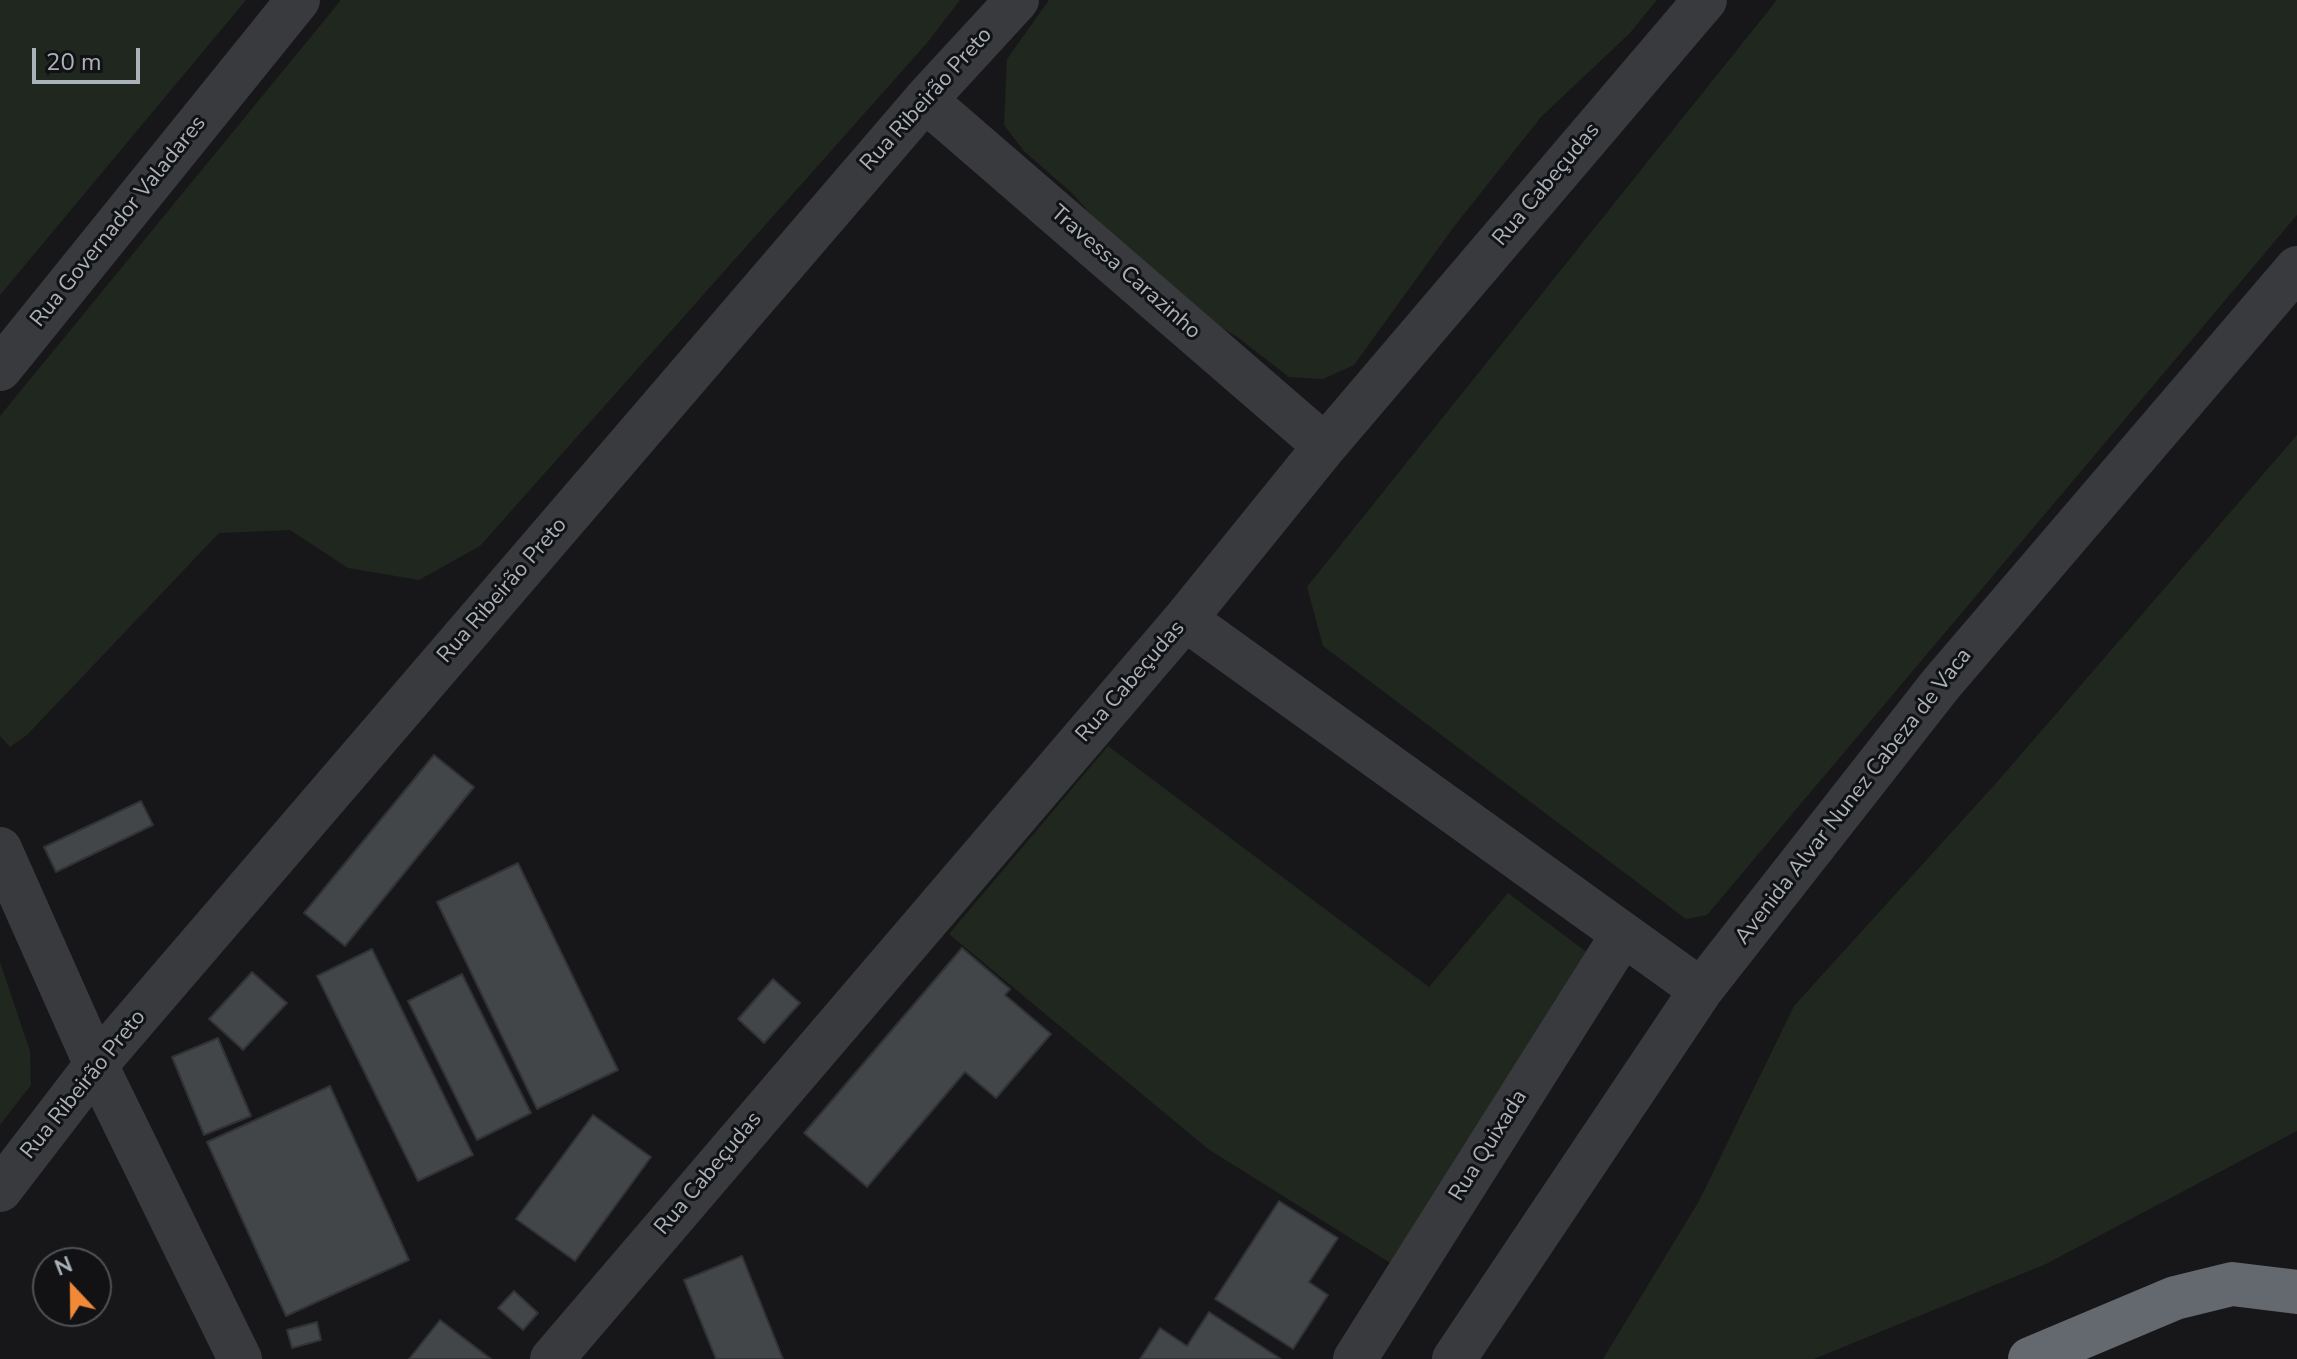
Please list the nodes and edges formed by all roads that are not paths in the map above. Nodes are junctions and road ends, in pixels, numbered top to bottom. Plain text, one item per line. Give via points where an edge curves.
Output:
1 (298, 0) edge
2 (1017, 0) edge
3 (1705, 0) edge
4 (925, 100) junction
5 (2297, 268) edge
6 (0, 369) edge
7 (1325, 446) junction
8 (1185, 619) junction
9 (0, 849) edge
10 (1623, 934) junction
11 (1701, 990) junction
12 (96, 1065) junction
13 (0, 1190) edge
14 (2297, 1292) edge
15 (240, 1359) edge
16 (552, 1359) edge
17 (1355, 1359) edge
18 (1454, 1359) edge
19 (2030, 1359) edge

1 - 6 street, Rua Governador Valadares
2 - 4 street, Rua Ribeirão Preto
3 - 7 street, Rua Cabeçudas
4 - 7 street, Travessa Carazinho
4 - 12 street, Rua Ribeirão Preto
5 - 11 street, Avenida Alvar Nunez Cabeza de Vaca via 1941,684
7 - 8 street, Rua Cabeçudas
8 - 10 street
8 - 16 street, Rua Cabeçudas
9 - 12 street
10 - 11 street
10 - 17 street, Rua Quixada
11 - 18 street, Avenida Alvar Nunez Cabeza de Vaca
12 - 13 street, Rua Ribeirão Preto
12 - 15 street
14 - 19 highway via 2232,1284 2175,1298

